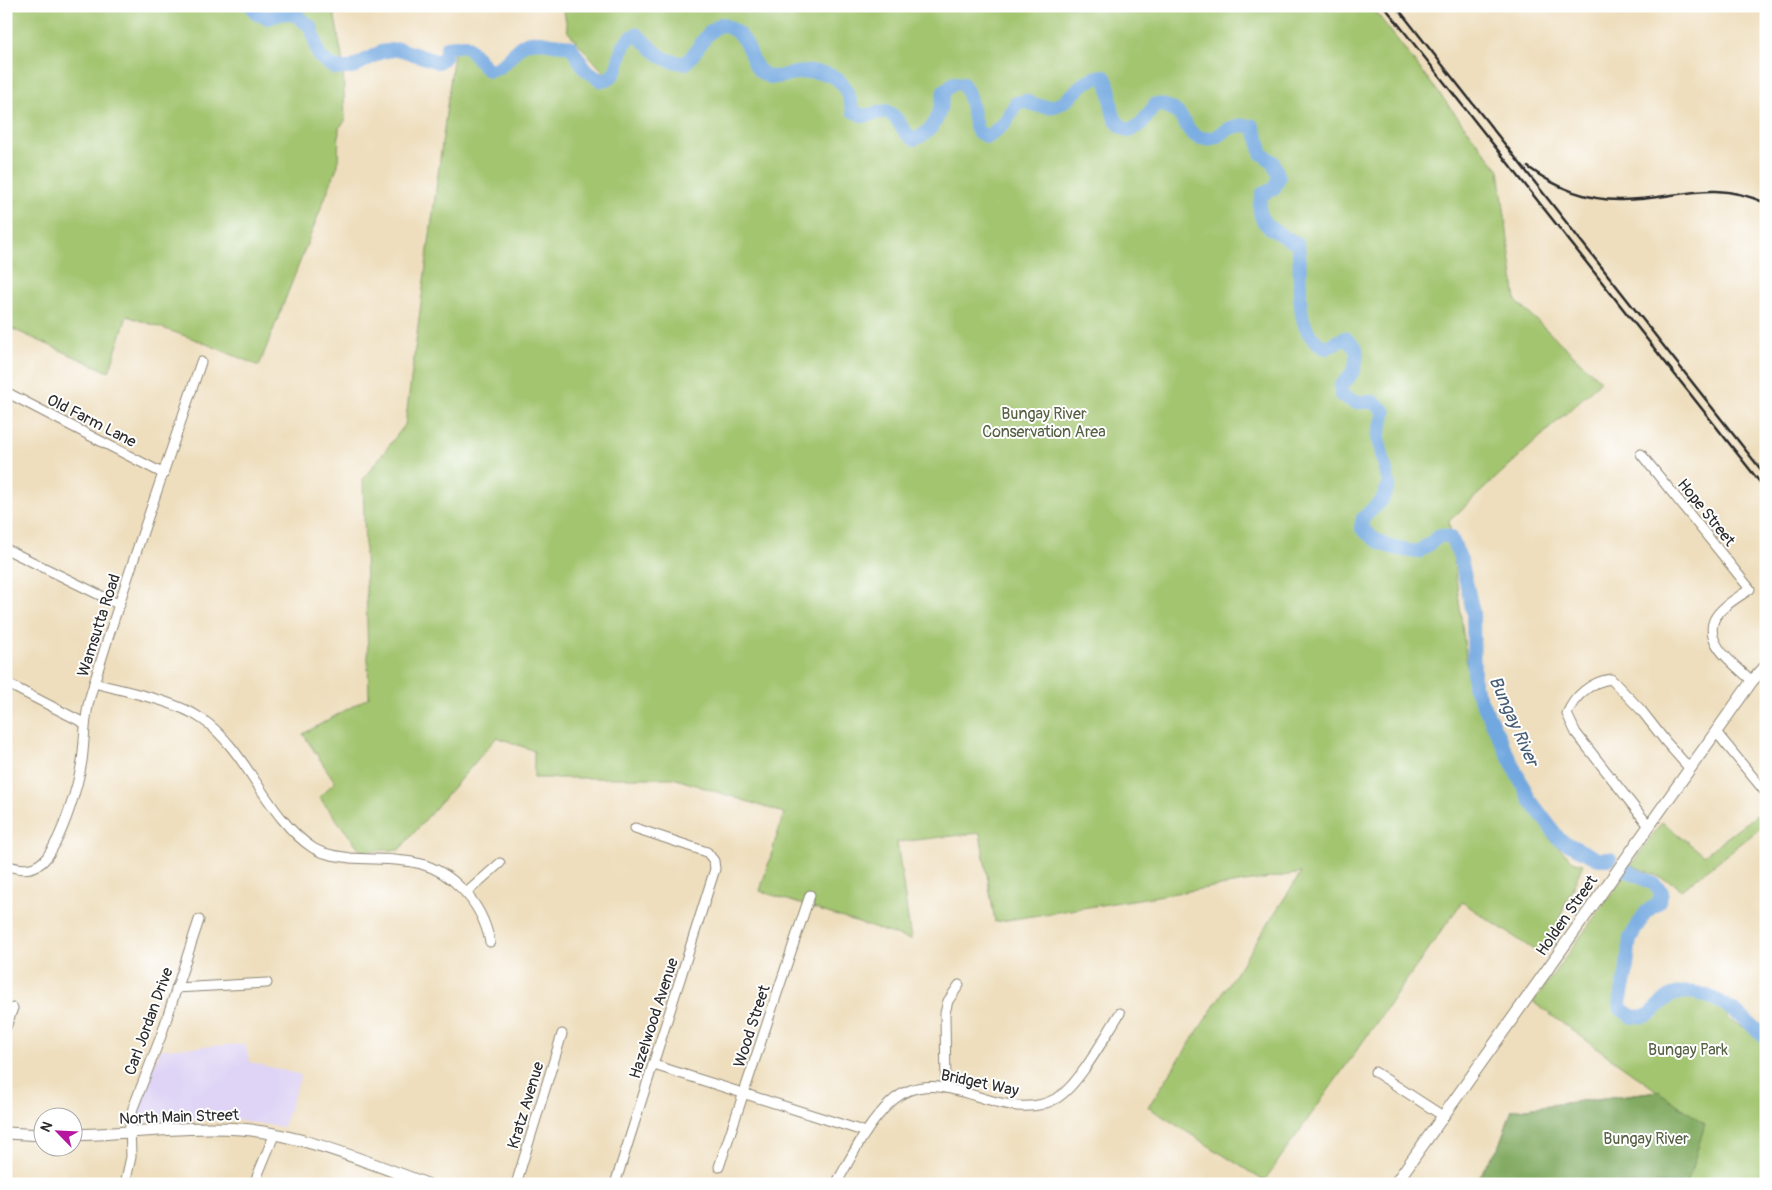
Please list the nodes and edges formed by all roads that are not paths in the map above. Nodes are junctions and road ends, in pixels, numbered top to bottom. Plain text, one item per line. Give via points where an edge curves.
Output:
1 (201, 362) dead end
2 (6, 392) edge
3 (1641, 454) dead end
4 (164, 474) junction
5 (6, 549) edge
6 (120, 604) junction
7 (1766, 666) edge
8 (1752, 680) junction
9 (6, 683) edge
10 (94, 683) junction
11 (84, 724) junction
12 (1716, 732) junction
13 (1690, 769) junction
14 (1766, 793) edge
15 (1649, 826) junction
16 (635, 828) dead end
17 (500, 863) dead end
18 (6, 865) edge
19 (466, 893) junction
20 (810, 895) dead end
21 (199, 920) dead end
22 (490, 942) dead end
23 (267, 983) dead end
24 (959, 985) dead end
25 (176, 988) junction
26 (13, 1008) dead end
27 (1120, 1013) dead end
28 (6, 1027) edge
29 (562, 1034) dead end
30 (654, 1065) junction
31 (1375, 1072) dead end
32 (946, 1088) junction
33 (744, 1094) junction
34 (1443, 1116) junction
35 (866, 1132) junction
36 (6, 1133) edge
37 (131, 1133) junction
38 (275, 1133) junction
39 (32, 1134) edge
40 (82, 1135) edge
41 (719, 1167) dead end
42 (410, 1181) edge
43 (125, 1184) edge
44 (254, 1184) edge
45 (427, 1184) edge
46 (516, 1184) edge
47 (615, 1184) edge
48 (836, 1184) edge
49 (1395, 1184) edge

1 - 4 street, Wamsutta Road
2 - 4 street, Old Farm Lane
3 - 8 street, Hope Street via 1750,589 1723,609 1714,620 1713,632 1716,644
4 - 6 street, Wamsutta Road
5 - 6 street
6 - 10 street, Wamsutta Road
7 - 8 main road, Holden Street
8 - 12 main road, Holden Street
9 - 11 street
10 - 11 street, Wamsutta Road
10 - 19 street via 174,706 202,720 223,738 281,816 314,849 333,856 403,859 428,865 451,878
11 - 18 street, Wamsutta Road via 79,778 47,857 25,870
12 - 13 main road, Holden Street
12 - 14 street
13 - 15 main road, Holden Street
13 - 15 street via 1642,710 1611,679 1591,685 1571,706 1568,714 1576,733
15 - 34 main road, Holden Street
16 - 30 street, Hazelwood Avenue via 701,849 714,861 714,873
17 - 19 street
19 - 22 street via 487,924
20 - 33 street, Wood Street
21 - 25 street, Carl Jordan Drive
23 - 25 street
24 - 32 street via 948,1001 945,1014
25 - 37 street, Carl Jordan Drive via 133,1108
26 - 28 street
27 - 32 street, Bridget Way via 1069,1089 1047,1103 1013,1107
29 - 46 street, Kratz Avenue
30 - 33 street
30 - 47 street, Hazelwood Avenue
31 - 34 street
32 - 35 street, Bridget Way via 918,1088 904,1093 878,1114
33 - 35 street
33 - 41 street, Wood Street
34 - 49 main road, Holden Street
35 - 48 street, Bridget Way
36 - 39 main road
37 - 38 main road, North Main Street via 194,1128
37 - 40 main road, North Main Street
37 - 43 street, Carl Jordan Drive via 131,1157
38 - 42 main road, North Main Street
38 - 44 street
42 - 45 main road, North Main Street

